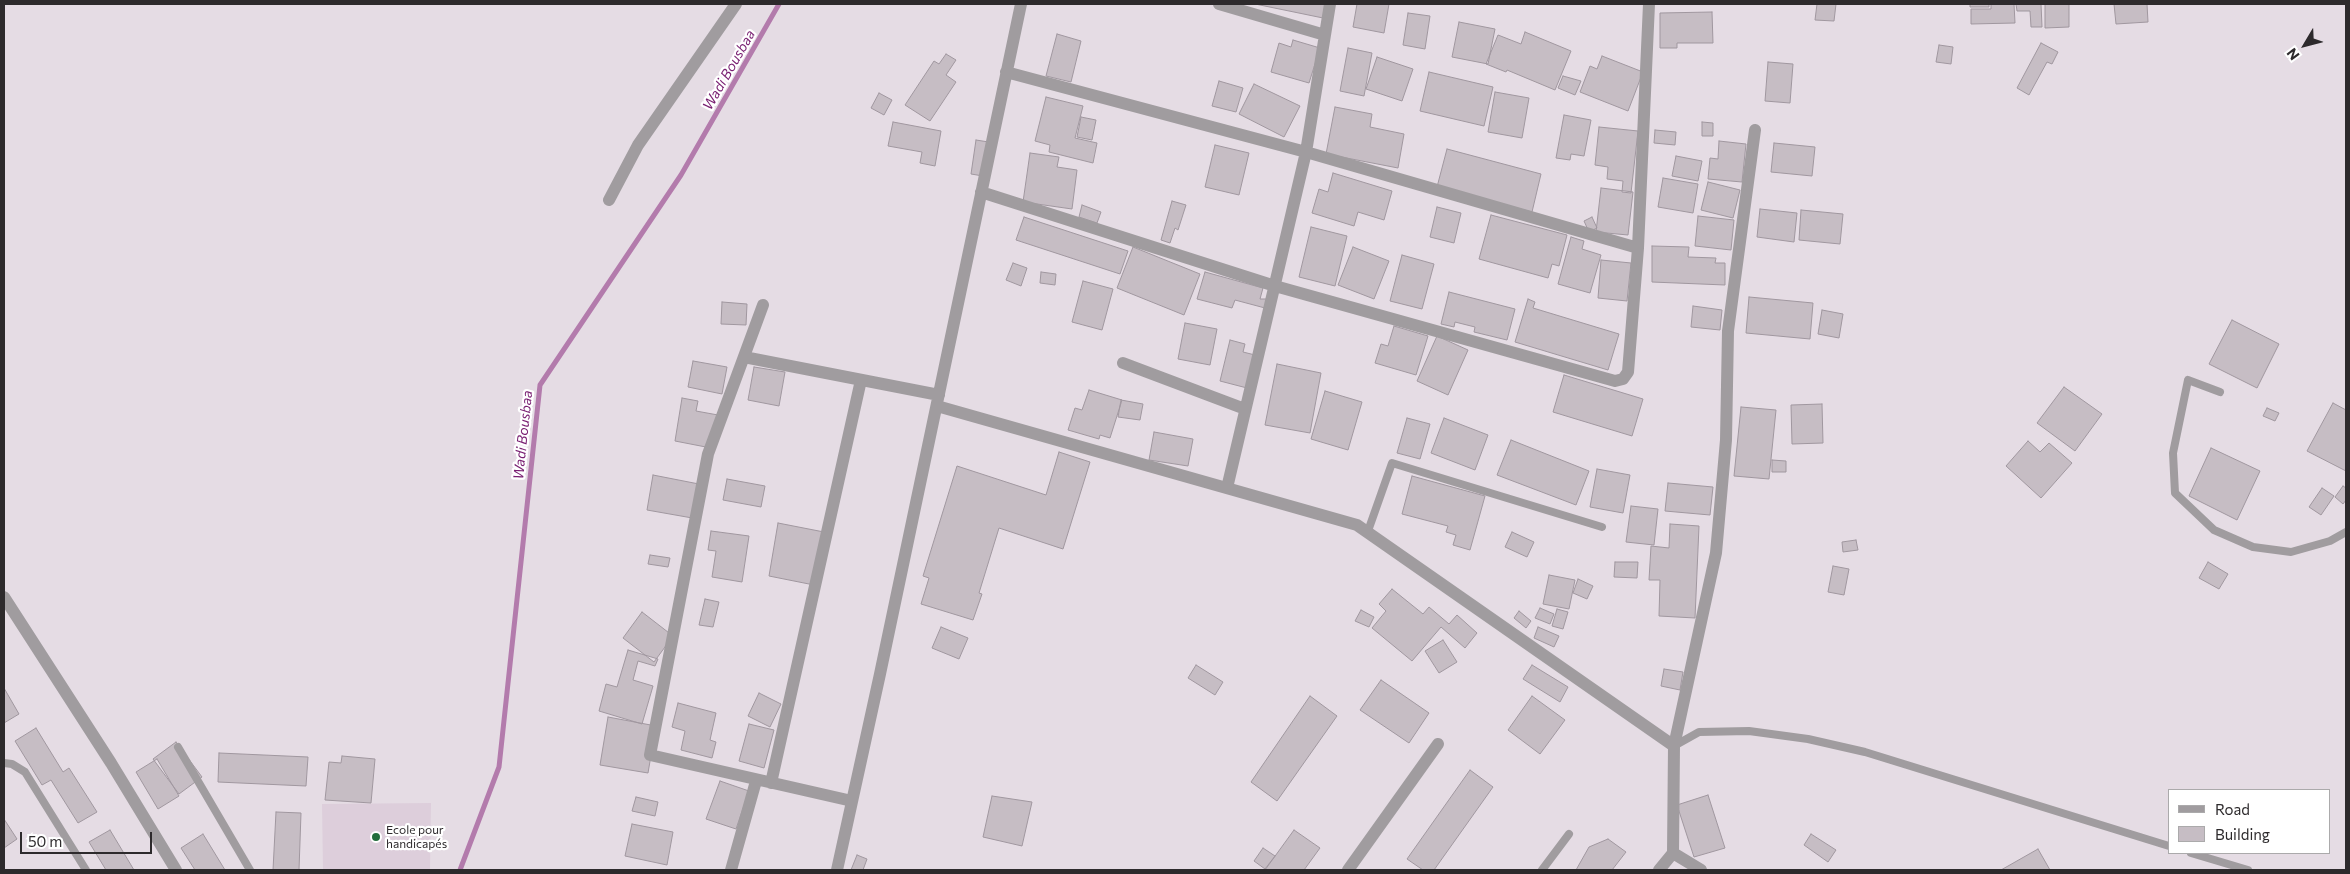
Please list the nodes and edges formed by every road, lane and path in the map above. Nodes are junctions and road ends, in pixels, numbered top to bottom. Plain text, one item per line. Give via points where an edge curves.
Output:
1 (736, 4) edge
2 (1021, 4) edge
3 (1219, 4) edge
4 (1330, 4) edge
5 (1649, 4) edge
6 (1325, 35) junction
7 (1006, 72) junction
8 (1755, 130) dead end
9 (1306, 152) junction
10 (981, 192) junction
11 (609, 200) dead end
12 (1638, 248) junction
13 (1275, 286) junction
14 (763, 305) dead end
15 (744, 357) junction
16 (1122, 363) dead end
17 (861, 380) junction
18 (2220, 392) dead end
19 (938, 401) junction
20 (1244, 409) junction
21 (1227, 488) junction
22 (1602, 527) dead end
23 (1368, 531) junction
24 (2346, 532) edge
25 (4, 598) edge
26 (1438, 744) dead end
27 (1674, 746) junction
28 (178, 747) dead end
29 (4, 764) edge
30 (756, 781) junction
31 (771, 783) junction
32 (852, 801) junction
33 (1569, 834) dead end
34 (2168, 846) edge
35 (1673, 853) junction
36 (2194, 854) edge
37 (86, 870) edge
38 (176, 870) edge
39 (250, 870) edge
40 (731, 870) edge
41 (837, 870) edge
42 (1348, 870) edge
43 (1542, 870) edge
44 (1659, 870) edge
45 (1701, 870) edge
46 (2248, 870) edge

1 - 11 street via 638,145
2 - 7 street
3 - 6 street
4 - 6 street
5 - 12 street
6 - 9 street
7 - 9 street
7 - 10 street
8 - 27 street via 1728,331 1726,440 1716,554
9 - 12 street
9 - 13 street
10 - 13 street
10 - 19 street
12 - 13 street via 1628,372 1624,379 1615,381
13 - 20 street
14 - 15 street
15 - 17 street
15 - 30 street via 708,454 650,755
16 - 20 street
17 - 19 street
17 - 31 street
18 - 24 lane via 2188,380 2173,453 2175,493 2214,530 2253,547 2291,552 2330,541
19 - 21 street
19 - 32 street
20 - 21 street
21 - 23 street via 1357,525
22 - 23 lane via 1392,463
23 - 27 street
25 - 38 street
26 - 42 street
27 - 34 lane via 1699,732 1749,732 1808,740 1865,752
27 - 35 street
28 - 39 lane
29 - 37 lane via 12,764 25,772
30 - 31 street
30 - 40 street
31 - 32 street
32 - 41 street
33 - 43 lane
35 - 44 street
35 - 45 street
36 - 46 lane

